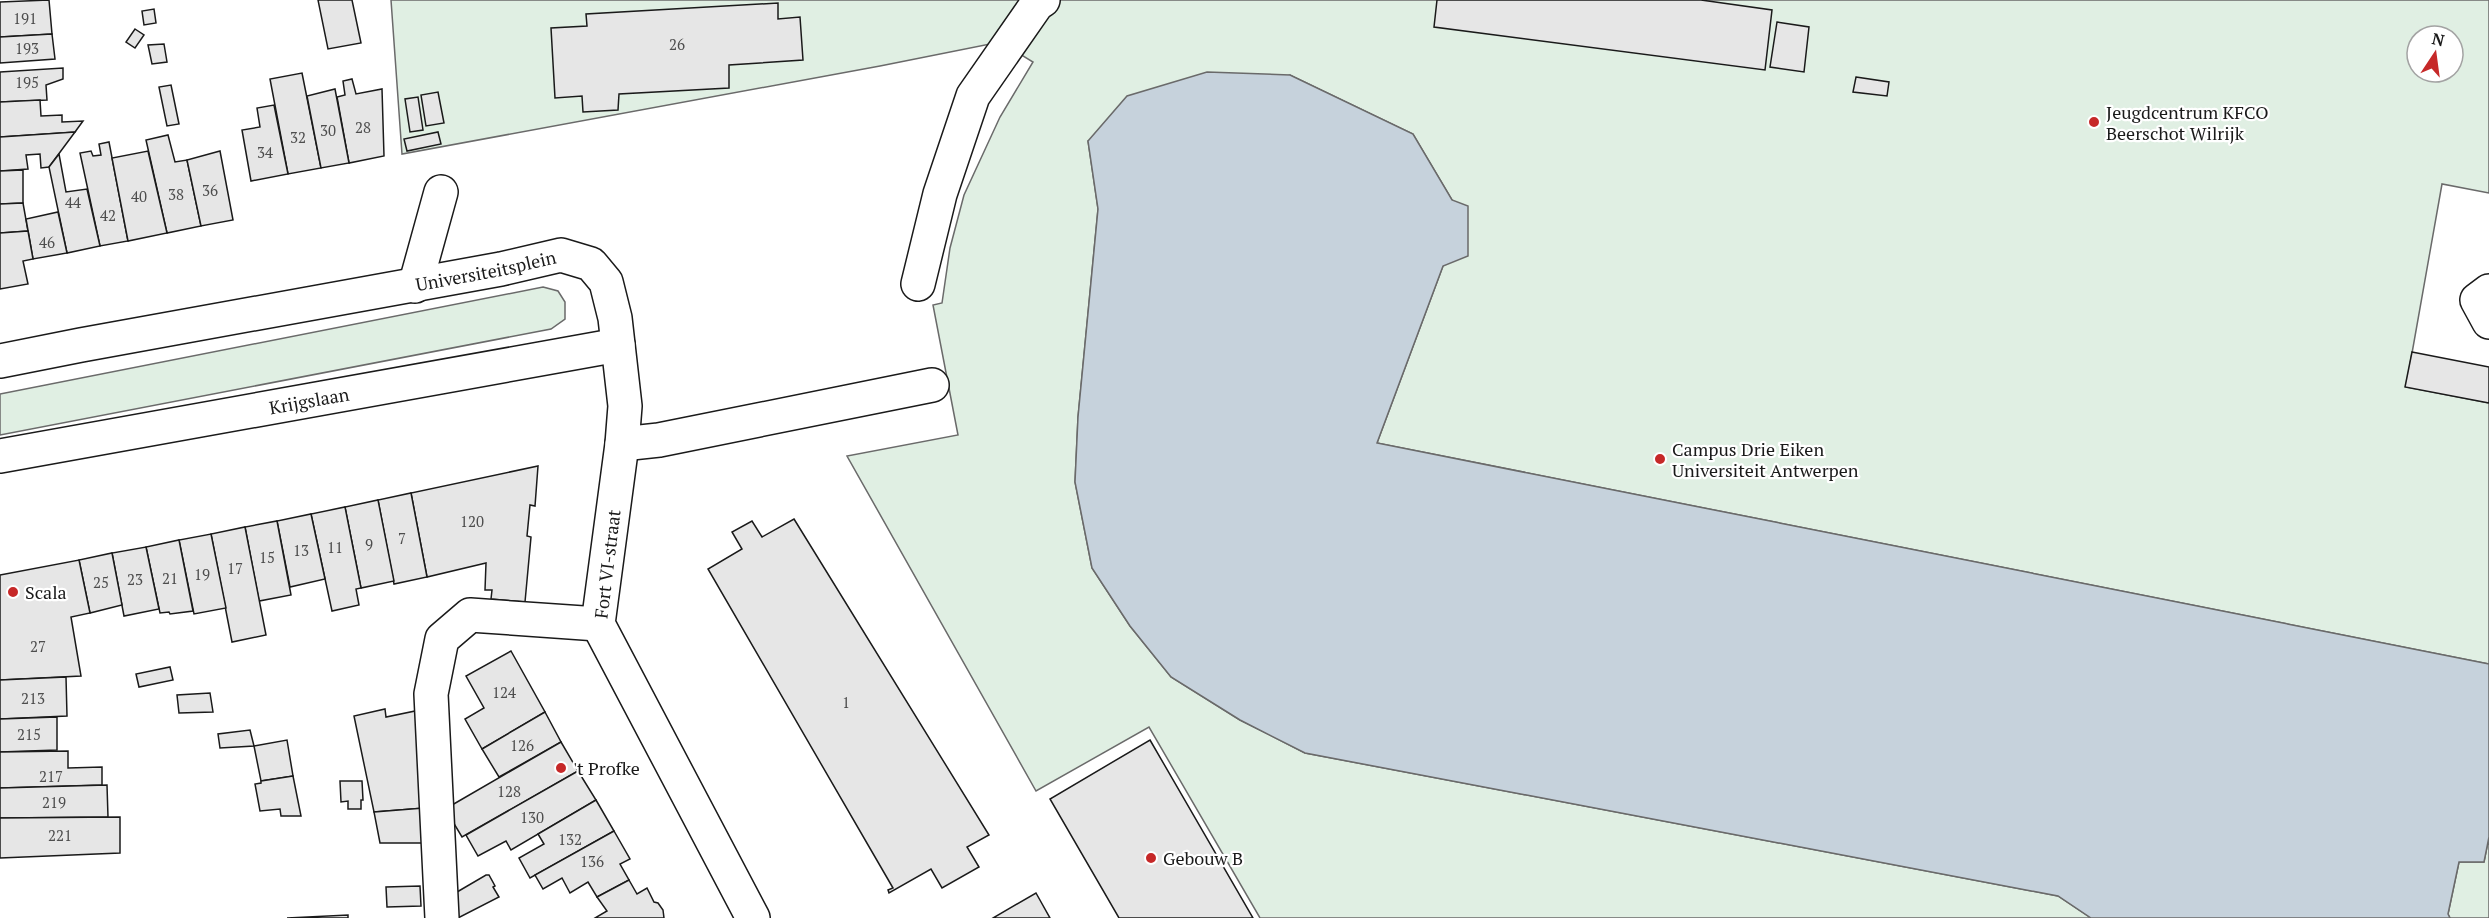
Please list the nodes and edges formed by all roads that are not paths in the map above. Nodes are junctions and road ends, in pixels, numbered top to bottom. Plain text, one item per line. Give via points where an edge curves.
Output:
1 (1043, 0) edge
2 (441, 192) dead end
3 (606, 282) joint
4 (918, 284) dead end
5 (415, 286) junction
6 (2489, 291) edge
7 (2489, 322) edge
8 (618, 345) junction
9 (0, 362) edge
10 (932, 385) dead end
11 (622, 444) junction
12 (0, 456) edge
13 (598, 624) junction
14 (442, 918) edge
15 (753, 918) edge

1 - 4 street via 973,96 940,194
2 - 5 street, Universiteitsplein
3 - 5 street, Universiteitsplein via 591,264 561,255
3 - 8 street, Fort VI-straat
5 - 9 street
6 - 7 street via 2477,300
8 - 11 street, Fort VI-straat via 625,406
8 - 12 street, Krijgslaan
10 - 11 street
11 - 13 street, Fort VI-straat
13 - 14 street via 470,615 442,639 431,694
13 - 15 street, Fort VI-straat

